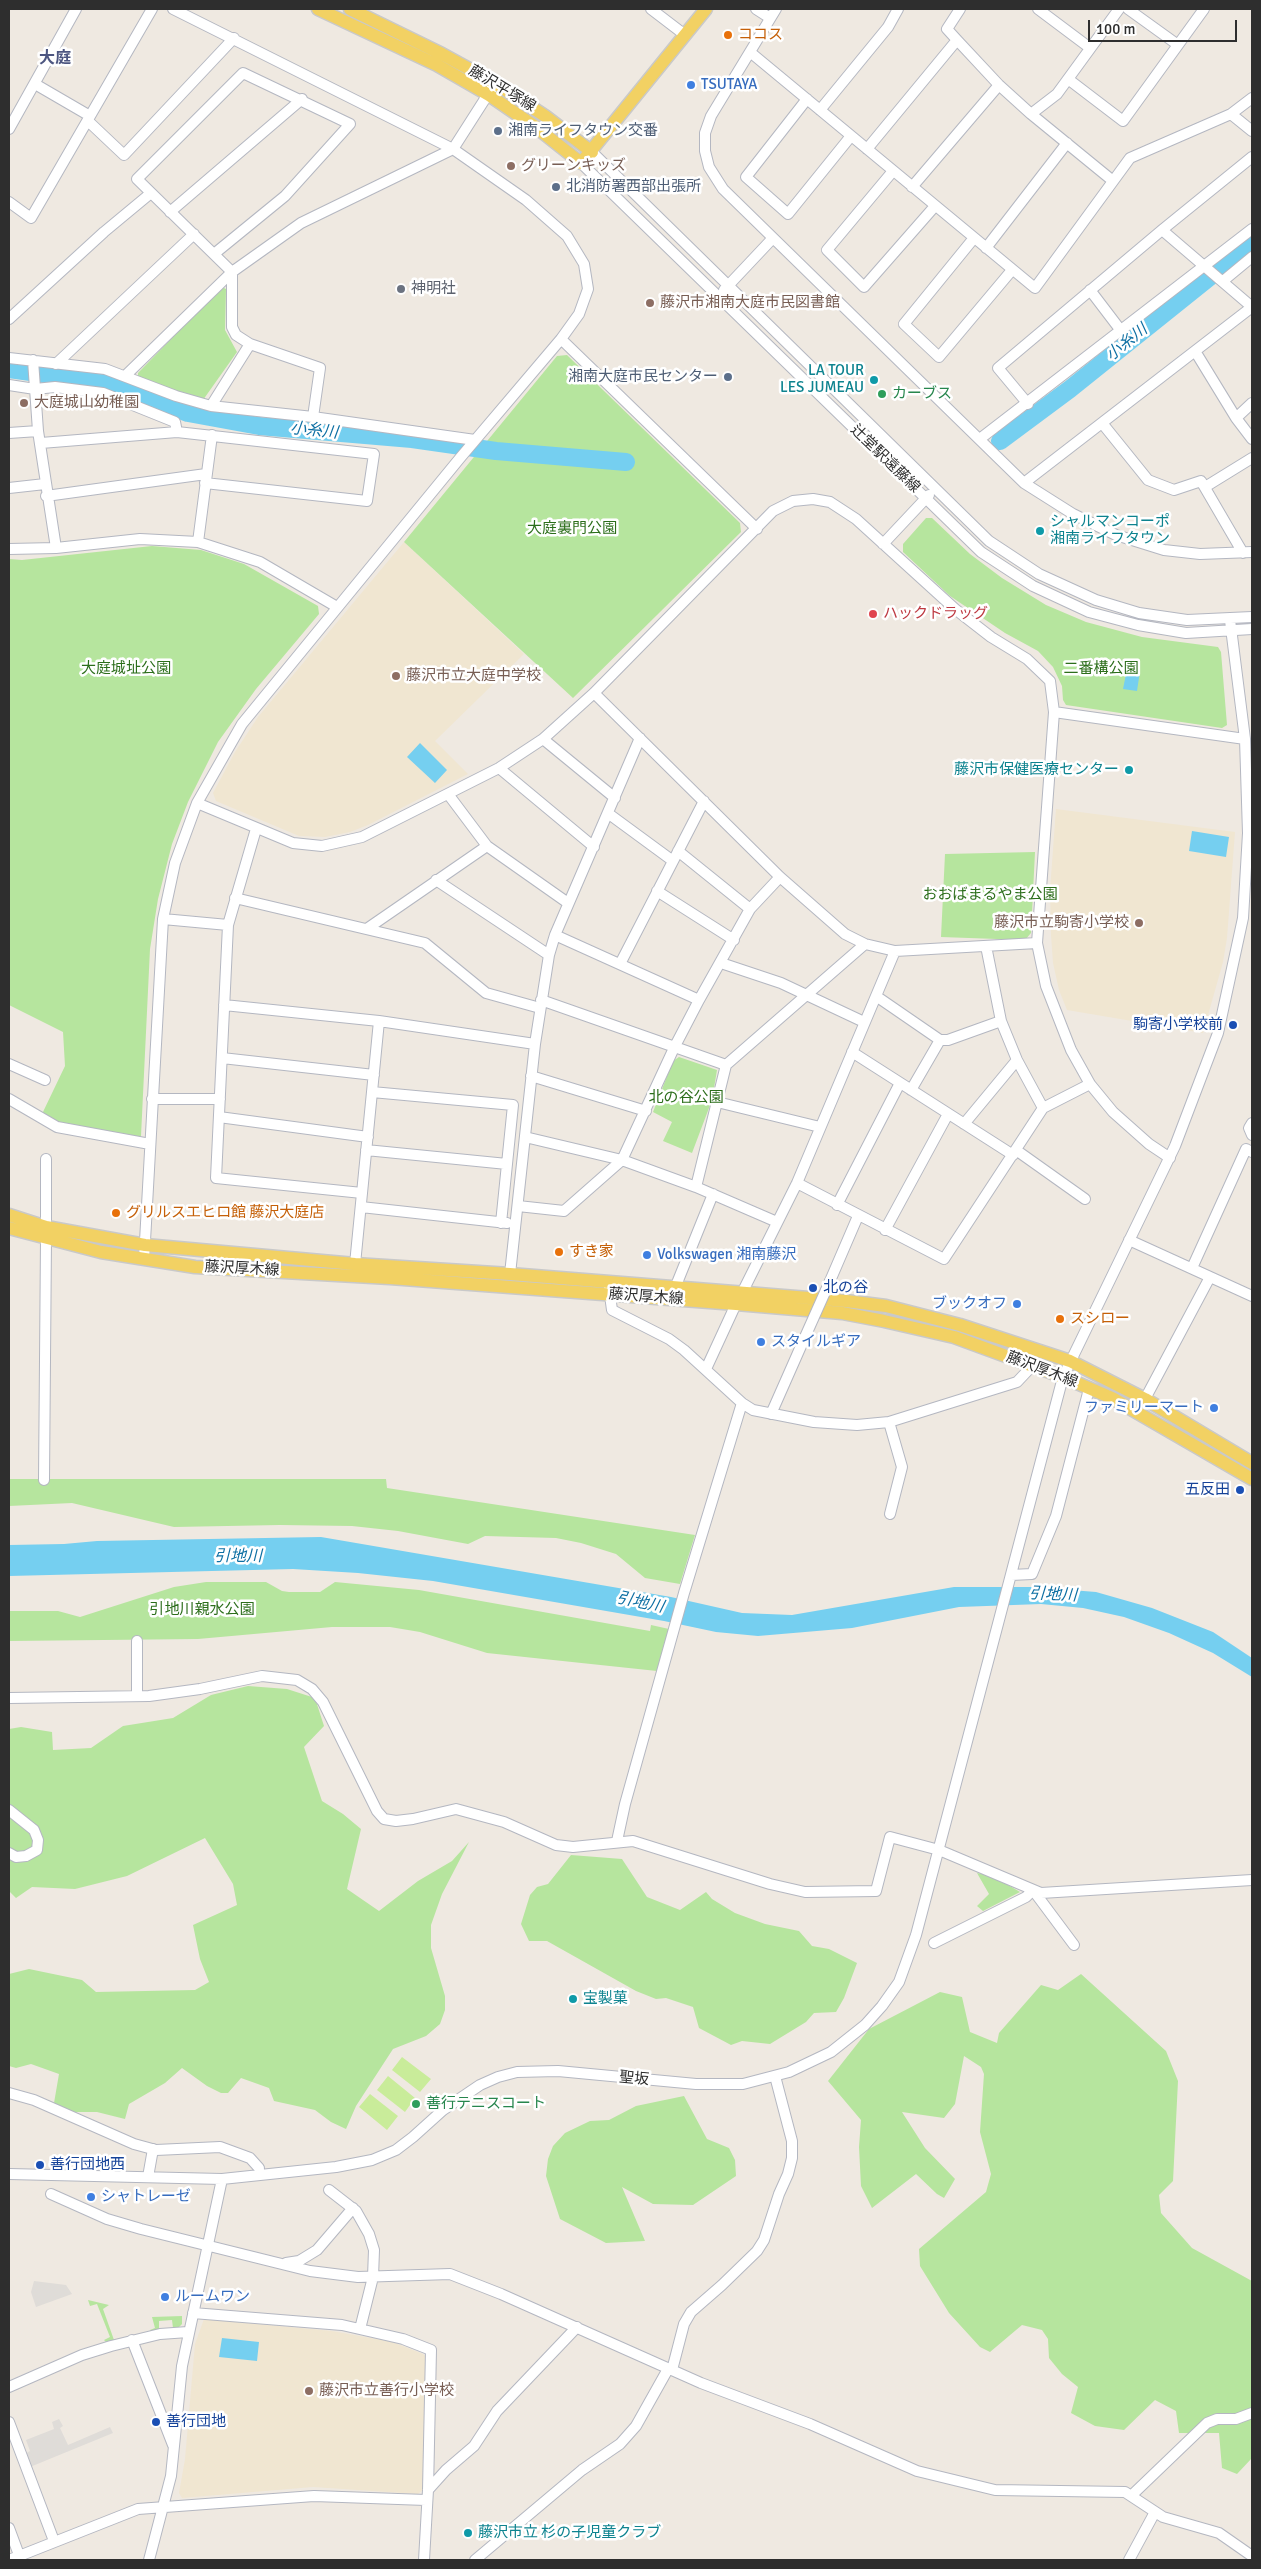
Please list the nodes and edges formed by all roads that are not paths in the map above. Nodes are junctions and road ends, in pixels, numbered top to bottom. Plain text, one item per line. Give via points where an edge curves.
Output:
1 (76, 9) edge
2 (152, 9) edge
3 (173, 9) edge
4 (318, 9) edge
5 (350, 9) edge
6 (652, 9) edge
7 (706, 9) edge
8 (756, 9) edge
9 (776, 9) edge
10 (898, 9) edge
11 (960, 9) edge
12 (1038, 9) edge
13 (1119, 9) edge
14 (1128, 9) edge
15 (1204, 9) edge
16 (329, 12) edge
17 (770, 18) junction
18 (685, 36) junction
19 (234, 38) junction
20 (956, 40) junction
21 (1178, 45) junction
22 (1090, 48) junction
23 (750, 52) junction
24 (1068, 78) junction
25 (35, 84) junction
26 (999, 85) junction
27 (492, 89) junction
28 (1252, 98) edge
29 (302, 99) junction
30 (806, 99) junction
31 (820, 110) junction
32 (1031, 114) junction
33 (1231, 114) junction
34 (89, 119) junction
35 (10, 123) edge
36 (1252, 131) edge
37 (851, 136) junction
38 (1067, 143) junction
39 (453, 149) junction
40 (867, 149) junction
41 (592, 152) junction
42 (1252, 158) edge
43 (581, 164) junction
44 (893, 171) junction
45 (1113, 181) junction
46 (912, 187) junction
47 (151, 193) junction
48 (9, 202) edge
49 (935, 206) junction
50 (170, 212) junction
51 (1252, 229) edge
52 (1162, 230) junction
53 (194, 234) junction
54 (773, 238) junction
55 (974, 238) junction
56 (986, 248) junction
57 (214, 254) junction
58 (1252, 257) edge
59 (1206, 267) junction
60 (1012, 270) junction
61 (232, 272) junction
62 (1223, 281) junction
63 (728, 285) junction
64 (1090, 290) junction
65 (718, 296) junction
66 (1252, 307) edge
67 (9, 319) edge
68 (1122, 332) junction
69 (561, 339) junction
70 (250, 344) junction
71 (1195, 351) junction
72 (9, 358) edge
73 (34, 363) junction
74 (56, 364) junction
75 (125, 376) junction
76 (9, 385) edge
77 (35, 385) junction
78 (1252, 403) edge
79 (1028, 404) junction
80 (212, 406) junction
81 (313, 417) junction
82 (1236, 418) junction
83 (1102, 423) junction
84 (38, 431) junction
85 (177, 432) junction
86 (9, 433) edge
87 (212, 435) junction
88 (980, 438) junction
89 (475, 440) junction
90 (1252, 440) edge
91 (41, 443) junction
92 (1252, 458) edge
93 (206, 479) junction
94 (1024, 483) junction
95 (45, 484) junction
96 (1205, 487) junction
97 (9, 488) edge
98 (935, 489) junction
99 (46, 496) junction
100 (925, 499) junction
101 (757, 529) junction
102 (198, 542) junction
103 (883, 544) junction
104 (56, 548) junction
105 (9, 549) edge
106 (1248, 552) edge
107 (337, 607) junction
108 (1252, 617) edge
109 (1230, 620) junction
110 (1252, 629) edge
111 (1231, 632) junction
112 (594, 693) junction
113 (1054, 712) junction
114 (640, 738) junction
115 (543, 739) junction
116 (1245, 739) junction
117 (499, 768) junction
118 (448, 794) junction
119 (615, 798) junction
120 (704, 801) junction
121 (197, 803) junction
122 (609, 814) junction
123 (256, 829) junction
124 (487, 846) junction
125 (594, 847) junction
126 (675, 856) junction
127 (780, 877) junction
128 (436, 880) junction
129 (657, 891) junction
130 (235, 898) junction
131 (568, 903) junction
132 (750, 910) junction
133 (1248, 918) edge
134 (163, 919) junction
135 (228, 925) junction
136 (368, 928) junction
137 (555, 935) junction
138 (734, 940) junction
139 (865, 944) junction
140 (1037, 944) junction
141 (986, 946) junction
142 (895, 951) junction
143 (549, 955) junction
144 (722, 963) junction
145 (620, 964) junction
146 (808, 995) junction
147 (876, 996) junction
148 (699, 1000) junction
149 (540, 1004) junction
150 (224, 1005) junction
151 (379, 1021) junction
152 (1001, 1021) junction
153 (864, 1022) junction
154 (940, 1040) junction
155 (535, 1044) junction
156 (674, 1048) junction
157 (852, 1052) junction
158 (222, 1058) junction
159 (1017, 1060) junction
160 (9, 1064) edge
161 (726, 1065) junction
162 (374, 1075) junction
163 (532, 1076) junction
164 (45, 1080) dead end
165 (900, 1083) junction
166 (1090, 1084) junction
167 (911, 1090) junction
168 (372, 1092) junction
169 (9, 1099) edge
170 (152, 1099) junction
171 (220, 1099) junction
172 (717, 1102) junction
173 (1043, 1108) junction
174 (646, 1111) junction
175 (948, 1114) junction
176 (219, 1117) junction
177 (1252, 1123) edge
178 (964, 1124) junction
179 (820, 1127) junction
180 (1252, 1135) edge
181 (368, 1137) junction
182 (525, 1137) junction
183 (150, 1144) junction
184 (366, 1150) junction
185 (1252, 1152) edge
186 (1015, 1153) junction
187 (1170, 1158) junction
188 (46, 1159) dead end
189 (622, 1160) junction
190 (507, 1164) junction
191 (797, 1184) junction
192 (696, 1187) junction
193 (362, 1193) junction
194 (713, 1194) junction
195 (1085, 1199) dead end
196 (837, 1205) junction
197 (518, 1206) junction
198 (361, 1207) junction
199 (9, 1215) edge
200 (858, 1216) junction
201 (777, 1222) junction
202 (502, 1223) junction
203 (515, 1224) junction
204 (9, 1228) edge
205 (885, 1230) junction
206 (46, 1233) junction
207 (1129, 1240) junction
208 (145, 1245) junction
209 (144, 1259) junction
210 (355, 1264) junction
211 (1192, 1268) junction
212 (510, 1274) junction
213 (1210, 1277) junction
214 (609, 1288) junction
215 (675, 1288) junction
216 (1251, 1292) edge
217 (740, 1298) junction
218 (1070, 1361) junction
219 (1033, 1365) junction
220 (706, 1369) junction
221 (1062, 1377) junction
222 (1089, 1389) junction
223 (1145, 1399) junction
224 (742, 1404) junction
225 (771, 1414) junction
226 (889, 1422) junction
227 (1252, 1463) edge
228 (1252, 1479) edge
229 (44, 1480) dead end
230 (890, 1514) dead end
231 (1010, 1578) junction
232 (137, 1641) dead end
233 (137, 1696) junction
234 (9, 1698) edge
235 (9, 1810) edge
236 (617, 1841) junction
237 (938, 1850) junction
238 (9, 1853) edge
239 (1252, 1880) edge
240 (1033, 1890) junction
241 (934, 1944) dead end
242 (1074, 1944) dead end
243 (775, 2076) junction
244 (9, 2093) edge
245 (153, 2149) junction
246 (259, 2168) dead end
247 (9, 2174) edge
248 (148, 2177) junction
249 (222, 2179) junction
250 (329, 2190) dead end
251 (51, 2194) dead end
252 (353, 2208) junction
253 (207, 2247) junction
254 (280, 2264) junction
255 (373, 2277) junction
256 (193, 2313) junction
257 (576, 2327) junction
258 (360, 2329) junction
259 (188, 2332) junction
260 (132, 2340) junction
261 (670, 2370) junction
262 (9, 2387) edge
263 (1252, 2413) edge
264 (9, 2422) edge
265 (174, 2446) junction
266 (427, 2495) junction
267 (1132, 2495) junction
268 (165, 2507) junction
269 (1155, 2512) junction
270 (9, 2528) edge
271 (54, 2541) junction
272 (19, 2555) junction
273 (1252, 2556) edge
274 (9, 2560) edge
275 (149, 2560) edge
276 (424, 2560) edge
277 (475, 2560) edge
278 (1129, 2560) edge

1 - 25 street
2 - 34 street
3 - 19 street
4 - 16 main road, 藤沢平塚線
5 - 27 main road, 藤沢平塚線 via 442,54
6 - 18 street
7 - 18 main road
8 - 17 street
9 - 17 street
10 - 31 street via 888,27
11 - 20 street via 947,29
12 - 22 street
13 - 22 street
14 - 21 street
15 - 21 street
16 - 27 main road, 藤沢平塚線
17 - 23 street
18 - 41 main road
19 - 34 street via 124,155
19 - 39 street
20 - 26 street
20 - 40 street
21 - 24 street via 1123,122
22 - 24 street
23 - 30 street
23 - 54 street via 711,116 705,151 709,167 720,184
24 - 32 street via 1057,94
25 - 34 street
25 - 35 street
26 - 32 street
26 - 46 street
27 - 39 street
27 - 41 main road, 藤沢平塚線 via 545,116
27 - 43 main road, 藤沢平塚線
28 - 33 street
29 - 47 street via 244,72 137,180
29 - 50 street
29 - 57 street via 350,124 285,196
30 - 31 street
30 - 37 street via 746,177 788,214
31 - 37 street
32 - 38 street
33 - 36 street
33 - 45 street via 1130,158
34 - 48 street via 31,218
37 - 40 street
38 - 45 street
38 - 56 street
39 - 61 street via 301,223
39 - 69 street via 526,200 567,236 584,264 588,289 579,314
40 - 44 street
41 - 43 main road
41 - 63 street, 辻堂駅遠藤線
42 - 52 street
43 - 65 street, 辻堂駅遠藤線
44 - 46 street
44 - 49 street via 827,250 864,287
45 - 60 street via 1035,288
46 - 49 street
47 - 50 street
47 - 67 street
49 - 55 street
50 - 53 street
51 - 59 street
52 - 59 street
52 - 64 street
53 - 57 street
53 - 74 street
54 - 63 street
54 - 88 street
55 - 56 street
55 - 60 street via 904,324 939,357
56 - 60 street
57 - 61 street
58 - 62 street
59 - 62 street
59 - 68 street
61 - 70 street via 232,328 236,335
61 - 75 street
62 - 66 street
63 - 65 street
63 - 98 street, 辻堂駅遠藤線
64 - 68 street
64 - 79 street via 998,368
65 - 100 street, 辻堂駅遠藤線
66 - 71 street
68 - 79 street
69 - 89 street
69 - 101 street
70 - 80 street
70 - 81 street via 320,368
71 - 82 street
71 - 83 street
72 - 73 street
73 - 74 street
73 - 77 street
74 - 75 street via 105,369
75 - 80 street
76 - 77 street
77 - 84 street
77 - 85 street via 86,390 120,398 175,422
78 - 82 street
79 - 88 street
80 - 81 street
81 - 89 street
82 - 90 street
83 - 94 street
83 - 96 street via 1148,480 1174,490 1201,481
84 - 86 street
84 - 91 street
85 - 87 street
85 - 91 street
87 - 93 street
87 - 93 street via 374,454 367,501
88 - 94 street
89 - 107 street
91 - 95 street
92 - 96 street
93 - 99 street
93 - 102 street
94 - 106 street via 1073,514 1116,535 1164,550 1200,554
95 - 97 street
95 - 99 street
96 - 106 street
98 - 100 street
98 - 109 street, 辻堂駅遠藤線 via 989,541 1039,574 1096,600 1139,613 1187,620
99 - 104 street
100 - 103 street
100 - 111 street, 辻堂駅遠藤線 via 981,552 1033,586 1089,612 1186,633
101 - 103 street via 774,511 793,501 813,499 830,502 856,519
101 - 112 street
102 - 104 street via 140,539
102 - 107 street via 260,562
103 - 113 street via 955,609 991,637 1028,659 1050,681
104 - 105 street
107 - 121 street via 242,724
108 - 109 street, 辻堂駅遠藤線
109 - 111 street, 聖坂
110 - 111 street, 辻堂駅遠藤線
111 - 116 street, 聖坂
112 - 114 street
112 - 115 street
113 - 116 street
113 - 140 street
114 - 119 street
114 - 120 street
115 - 117 street
115 - 119 street
116 - 133 street, 聖坂
117 - 118 street
117 - 125 street
118 - 123 street via 362,838 343,843 322,846 293,843
118 - 124 street
119 - 122 street
120 - 126 street
120 - 127 street
121 - 123 street
121 - 134 street via 175,863
122 - 125 street
122 - 126 street
123 - 130 street
124 - 128 street
124 - 131 street
125 - 131 street
126 - 129 street
126 - 132 street
127 - 132 street
127 - 139 street via 844,934
128 - 136 street
128 - 143 street
129 - 138 street
129 - 145 street
130 - 135 street
130 - 136 street
131 - 137 street
132 - 138 street
133 - 187 street, 聖坂 via 1218,1033
134 - 135 street
134 - 170 street
135 - 150 street
136 - 149 street via 425,943 486,993
137 - 143 street
137 - 145 street
138 - 144 street
139 - 142 street
139 - 146 street
140 - 141 street
140 - 166 street via 1054,1011
141 - 142 street
141 - 152 street
142 - 147 street
143 - 149 street
144 - 146 street
144 - 148 street
145 - 148 street
146 - 153 street
146 - 161 street
147 - 153 street
147 - 154 street
148 - 156 street
149 - 155 street
149 - 156 street
150 - 151 street
150 - 158 street
151 - 155 street
151 - 162 street
152 - 154 street
152 - 159 street
153 - 157 street
154 - 167 street
155 - 163 street
156 - 161 street
156 - 174 street
157 - 165 street
157 - 179 street
158 - 162 street
158 - 171 street
159 - 173 street
159 - 178 street
160 - 164 street
161 - 172 street
162 - 168 street
163 - 174 street
163 - 182 street
165 - 167 street
165 - 196 street
166 - 173 street
166 - 187 street via 1112,1112
167 - 175 street
168 - 181 street
168 - 190 street via 513,1105
169 - 183 street via 56,1127
170 - 171 street
170 - 183 street
171 - 176 street
172 - 179 street
172 - 192 street
173 - 186 street
174 - 189 street
175 - 178 street
175 - 205 street
176 - 181 street
176 - 193 street via 216,1178
177 - 180 street via 1249,1128
178 - 186 street
179 - 191 street
181 - 184 street
182 - 189 street
182 - 197 street
183 - 208 street
184 - 190 street
184 - 193 street
185 - 211 street via 1246,1149
186 - 195 street
186 - 205 street via 944,1259
187 - 207 street, 聖坂
188 - 206 street
189 - 192 street
189 - 197 street via 564,1211
190 - 202 street
191 - 196 street
191 - 201 street
192 - 194 street
193 - 198 street
194 - 201 street
194 - 215 street
196 - 200 street
197 - 203 street
198 - 202 street
198 - 210 street
199 - 206 main road, 藤沢厚木線
200 - 205 street
200 - 225 street, bridge
201 - 217 street
202 - 203 street
203 - 212 street
204 - 206 main road, 藤沢厚木線
206 - 208 main road, 藤沢厚木線
206 - 209 main road, 藤沢厚木線
206 - 229 street
207 - 211 street
207 - 218 street, 聖坂
208 - 209 street
208 - 210 main road, 藤沢厚木線
209 - 214 main road, 藤沢厚木線 via 194,1267
210 - 212 main road, 藤沢厚木線
211 - 213 street
212 - 214 main road, 藤沢厚木線
213 - 216 street
213 - 223 street
214 - 215 main road, 藤沢厚木線
214 - 217 main road, 藤沢厚木線
214 - 220 street via 612,1310 669,1339
215 - 217 main road, 藤沢厚木線
217 - 218 main road, 藤沢厚木線 via 886,1306 960,1325
217 - 219 main road, 藤沢厚木線 via 884,1320 954,1337
217 - 220 street
218 - 221 street, 聖坂
218 - 223 main road, 藤沢厚木線
219 - 221 main road, 藤沢厚木線
219 - 226 street via 1017,1382
220 - 224 street
221 - 222 main road, 藤沢厚木線
221 - 231 street, 聖坂
222 - 228 main road, 藤沢厚木線 via 1138,1412
222 - 231 street via 1056,1516 1032,1574
223 - 227 main road, 藤沢厚木線
224 - 225 street
224 - 236 street via 684,1593 624,1804
225 - 226 street via 840,1424
226 - 230 street via 902,1467
231 - 237 street, 聖坂
232 - 233 street
233 - 234 street
233 - 236 street via 180,1692 262,1676 297,1680 312,1689 322,1702 384,1819 412,1819 456,1809 504,1822 556,1845 593,1846
235 - 238 street via 34,1830 38,1840 36,1850 26,1856 16,1857
236 - 237 street via 633,1841 770,1884 824,1894 876,1892 890,1837
237 - 240 street
237 - 243 street, 聖坂 via 908,1961 899,1982 882,2006 865,2025 831,2052
239 - 240 street via 1044,1893
240 - 241 street via 1026,1897
240 - 242 street
243 - 249 street, 聖坂 via 744,2084 719,2085 558,2071 517,2072 480,2085 443,2110 396,2150 372,2160 293,2173
243 - 261 street via 792,2141 788,2174 764,2240 722,2285 691,2312
244 - 245 street via 34,2100 134,2144
245 - 246 street via 220,2147 250,2158
245 - 248 street
247 - 248 street, 聖坂
248 - 249 street, 聖坂
249 - 253 street
250 - 252 street
251 - 253 street via 107,2219
252 - 254 street via 318,2250 299,2261
252 - 255 street via 374,2250
253 - 254 street
253 - 256 street
254 - 255 street via 335,2275
255 - 257 street via 450,2274
255 - 258 street
256 - 258 street via 327,2323
256 - 259 street
257 - 261 street
257 - 266 street via 497,2411 474,2446 446,2470
258 - 266 street via 403,2339 431,2350
259 - 260 street
259 - 265 street
260 - 262 street via 82,2355
260 - 265 street
261 - 267 street via 935,2476 995,2490 1125,2492
261 - 277 street via 624,2440 582,2470
263 - 267 street via 1207,2423
264 - 271 street
265 - 268 street
266 - 268 street via 314,2496
266 - 276 street
267 - 269 street
268 - 271 street via 130,2510
268 - 275 street
269 - 273 street via 1219,2533
269 - 278 street
270 - 272 street
271 - 272 street
272 - 274 street

